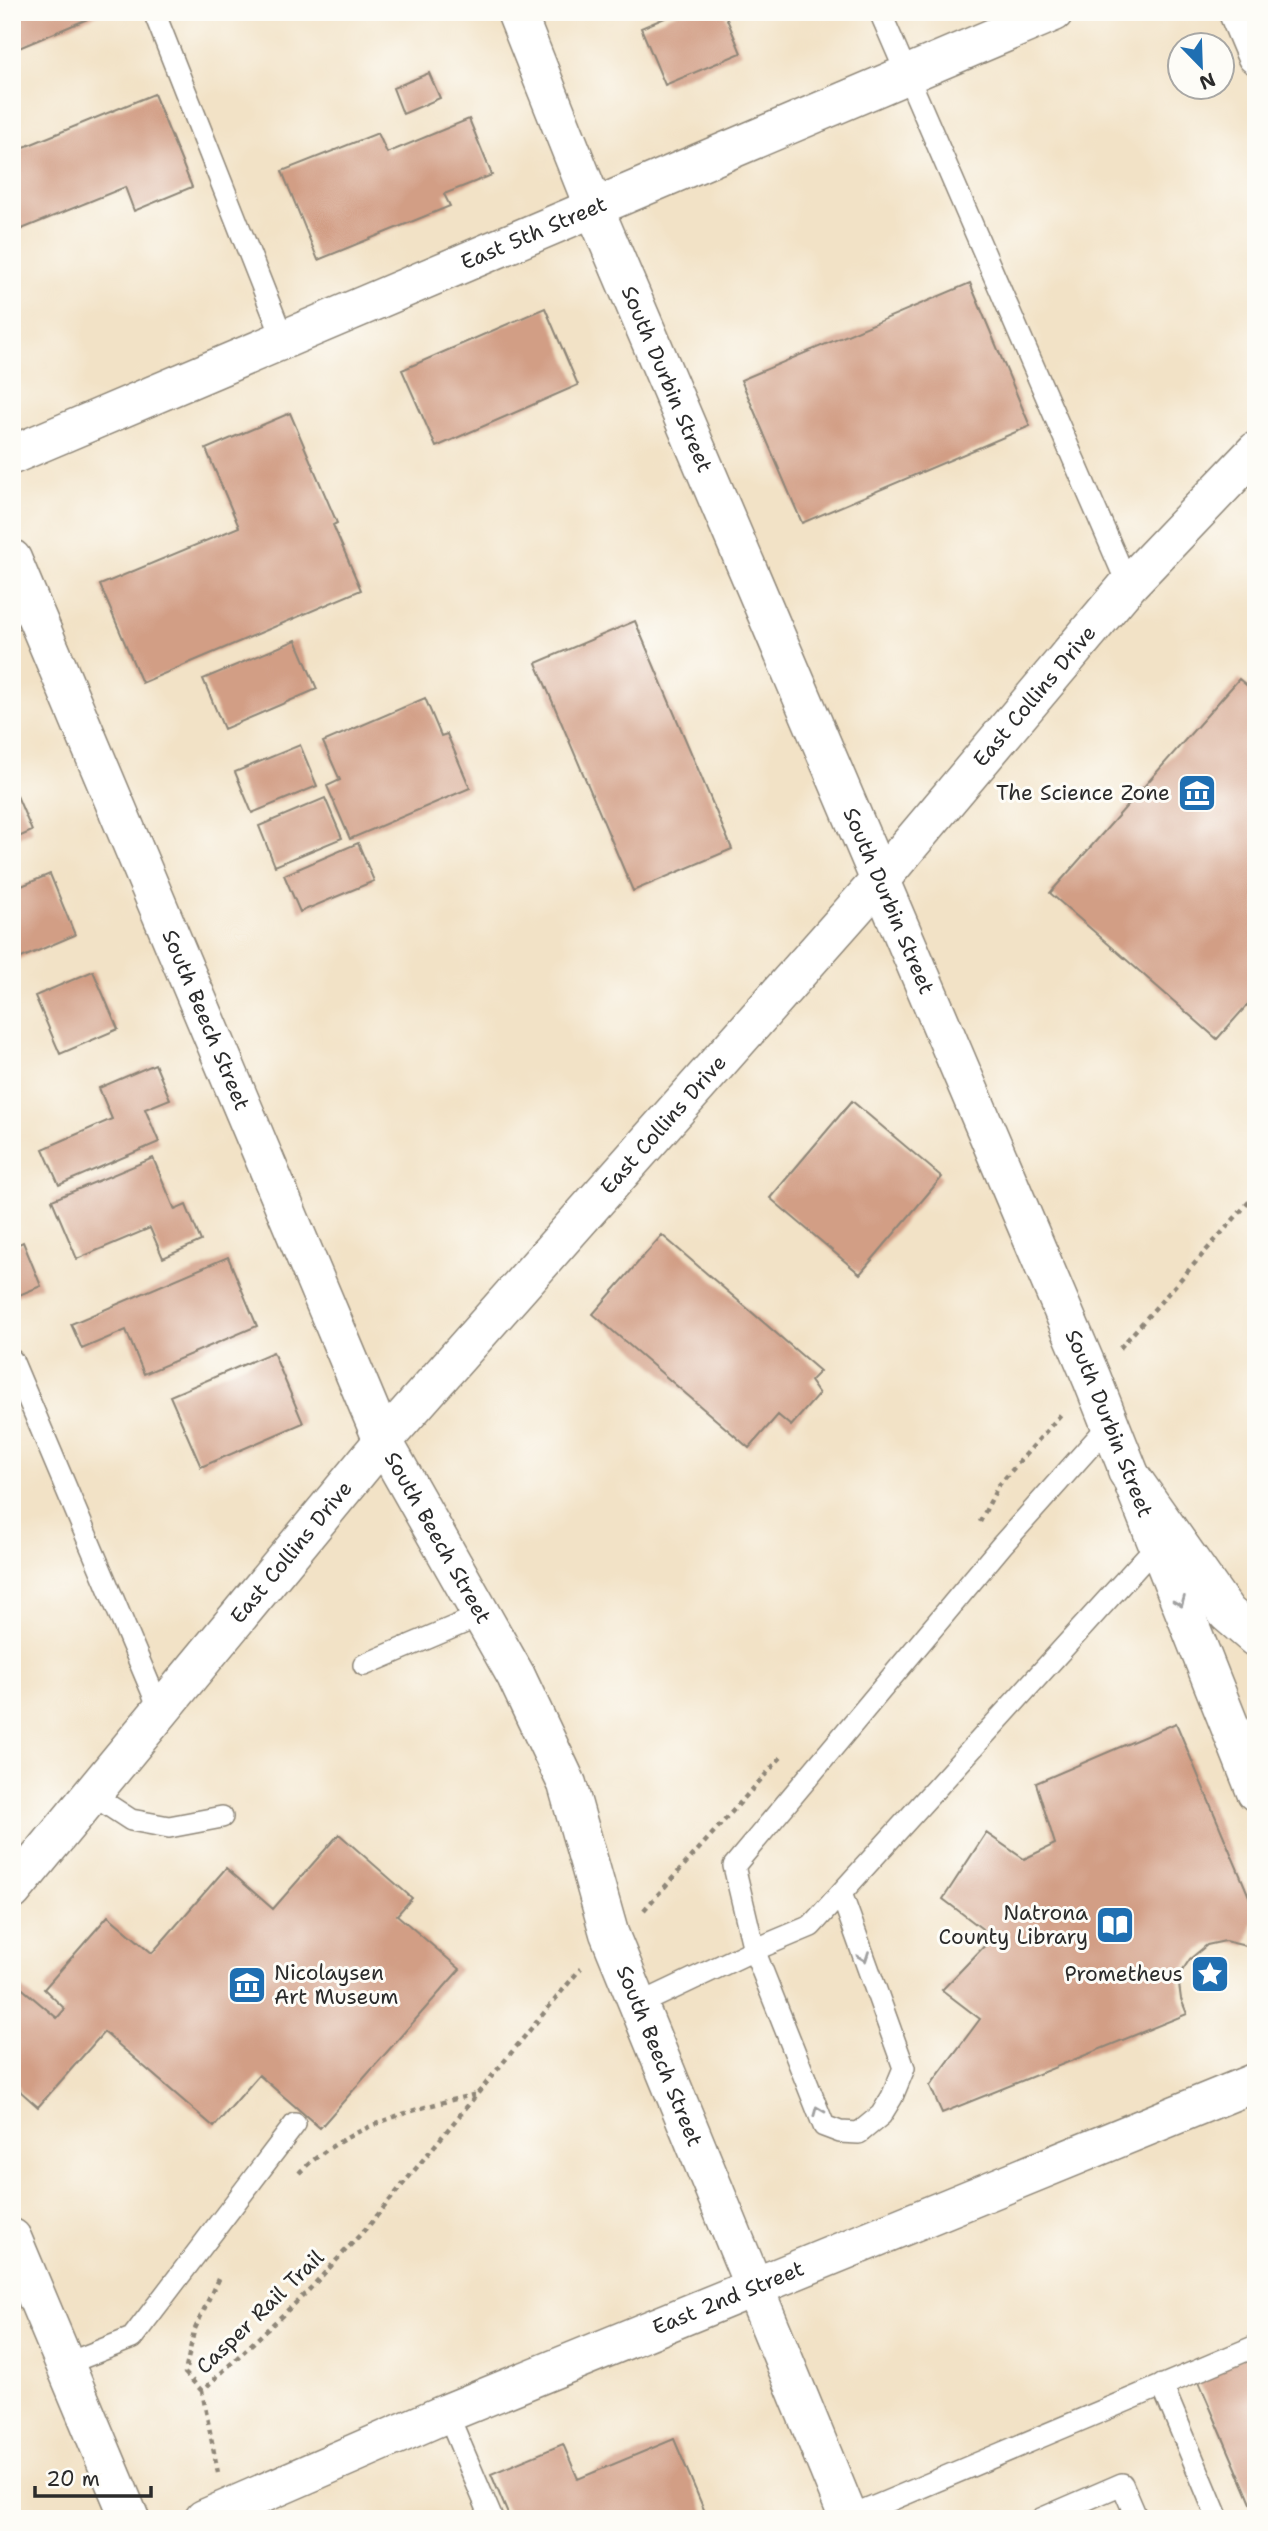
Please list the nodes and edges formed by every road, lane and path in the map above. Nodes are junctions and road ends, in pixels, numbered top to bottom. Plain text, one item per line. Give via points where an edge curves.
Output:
1 (154, 12) edge
2 (516, 12) edge
3 (880, 12) edge
4 (1054, 12) edge
5 (1238, 12) edge
6 (1256, 55) edge
7 (906, 75) junction
8 (594, 208) junction
9 (284, 341) junction
10 (1256, 451) edge
11 (12, 455) edge
12 (12, 559) edge
13 (1128, 585) junction
14 (880, 880) junction
15 (1256, 1194) edge
16 (12, 1360) edge
17 (1092, 1378) junction
18 (1110, 1424) junction
19 (383, 1441) junction
20 (1127, 1471) junction
21 (976, 1528) dead end
22 (1157, 1545) junction
23 (482, 1615) junction
24 (1256, 1638) edge
25 (364, 1665) dead end
26 (160, 1710) junction
27 (784, 1754) dead end
28 (1256, 1792) edge
29 (85, 1800) junction
30 (222, 1817) dead end
31 (12, 1846) edge
32 (12, 1891) edge
33 (841, 1893) junction
34 (609, 1933) junction
35 (754, 1950) junction
36 (638, 2005) junction
37 (1256, 2082) edge
38 (478, 2094) junction
39 (295, 2124) dead end
40 (293, 2179) dead end
41 (12, 2238) edge
42 (221, 2272) dead end
43 (753, 2288) junction
44 (1256, 2346) edge
45 (66, 2364) junction
46 (1163, 2385) junction
47 (202, 2391) junction
48 (447, 2413) junction
49 (214, 2514) edge
50 (849, 2518) edge
51 (131, 2519) edge
52 (492, 2519) edge
53 (1041, 2519) edge
54 (1137, 2519) edge
55 (1218, 2519) edge

1 - 9 lane
2 - 8 street, South Durbin Street
3 - 7 lane
4 - 7 street, East 5th Street
5 - 6 street
7 - 8 street, East 5th Street
7 - 13 lane
8 - 9 street, East 5th Street
8 - 14 street, South Durbin Street
9 - 11 street, East 5th Street
10 - 13 street, East Collins Drive
12 - 19 street, South Beech Street
13 - 14 street, East Collins Drive
14 - 17 street, South Durbin Street
14 - 19 street, East Collins Drive
15 - 17 path
16 - 26 lane
17 - 18 street, South Durbin Street
17 - 21 path via 998,1486
18 - 20 street, South Durbin Street
18 - 35 lane via 1002,1545 734,1866
19 - 23 street, South Beech Street
19 - 26 street, East Collins Drive
20 - 22 street, South Durbin Street
20 - 24 street via 1227,1613
22 -> 28 street, South Durbin Street
22 - 33 lane
23 - 25 lane
23 - 34 street, South Beech Street via 567,1784
26 - 29 street, East Collins Drive
27 - 34 path, Casper Rail Trail via 649,1907
29 - 30 lane via 131,1820 169,1827
29 - 31 street, East Collins Drive
29 - 32 street, East Collins Drive
33 - 35 lane via 811,1926
33 -> 35 lane via 904,2068 881,2115 859,2133 824,2126
34 - 36 street, South Beech Street
34 - 38 path, Casper Rail Trail
35 - 36 lane
36 - 43 street, South Beech Street
37 - 43 street, East 2nd Street
38 - 40 path via 375,2123 312,2161
38 - 47 path, Casper Rail Trail via 306,2293
39 - 45 lane via 132,2338
41 - 45 street
42 - 47 path via 194,2331 184,2373
43 - 48 street, East 2nd Street
43 - 50 street, South Beech Street
44 - 46 lane
45 - 51 street
46 - 50 lane
46 - 55 lane
47 - 49 path, Casper Rail Trail
48 - 49 street, East 2nd Street
48 - 52 lane
53 - 54 lane via 1122,2484

